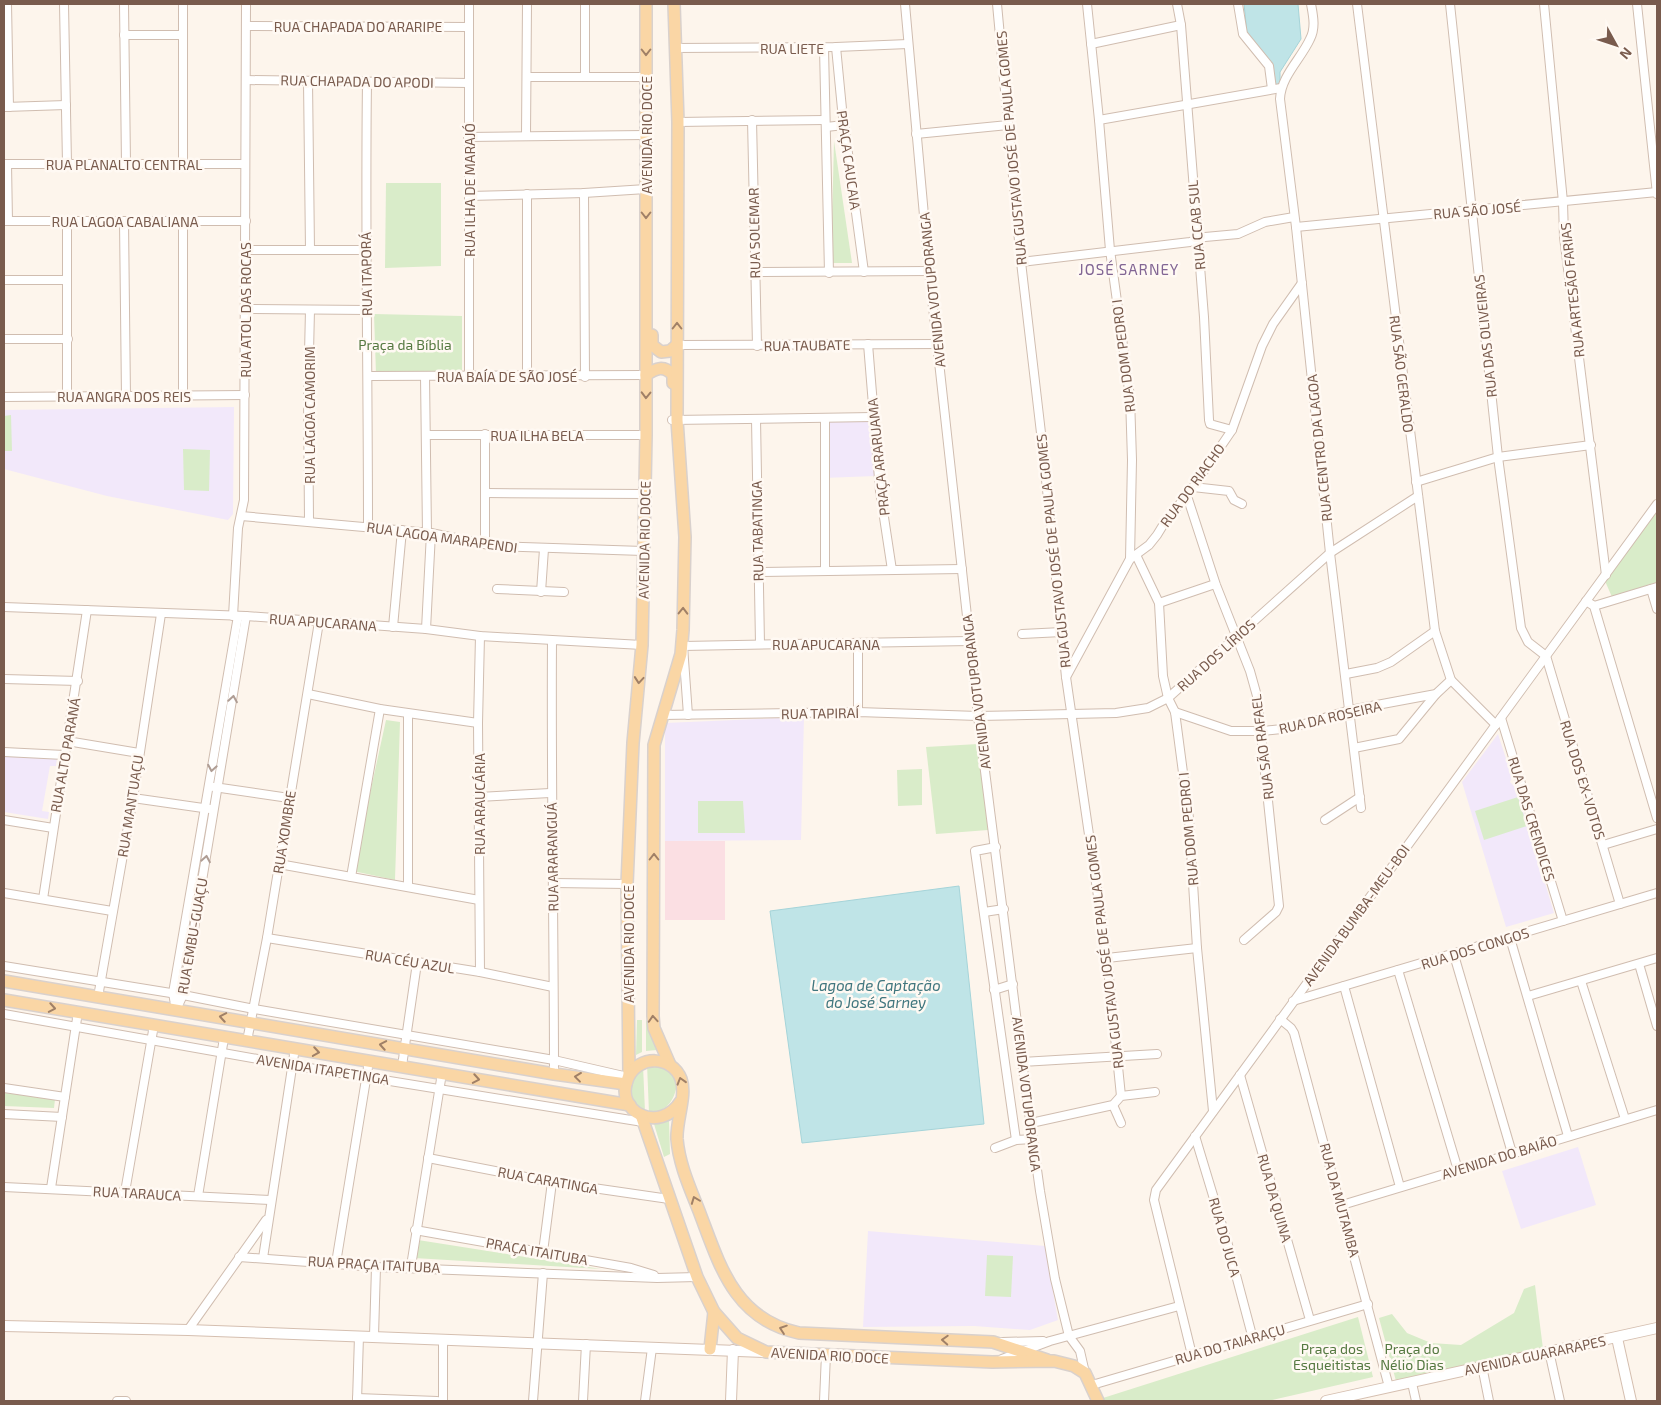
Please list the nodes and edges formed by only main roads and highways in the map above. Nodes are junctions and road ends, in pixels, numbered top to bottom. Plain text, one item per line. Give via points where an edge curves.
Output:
1 (646, 4) edge
2 (670, 4) edge
3 (674, 4) edge
4 (675, 44) junction
5 (647, 270) junction
6 (677, 345) junction
7 (646, 375) junction
8 (675, 420) junction
9 (4, 981) edge
10 (22, 984) junction
11 (4, 1000) edge
12 (19, 1002) junction
13 (176, 1010) junction
14 (173, 1028) junction
15 (670, 1065) junction
16 (628, 1079) junction
17 (681, 1101) junction
18 (630, 1105) junction
19 (642, 1119) junction
20 (714, 1312) junction
21 (4, 1326) edge
22 (1657, 1328) edge
23 (1617, 1338) junction
24 (710, 1349) junction
25 (733, 1350) junction
26 (766, 1352) junction
27 (1047, 1360) junction
28 (1345, 1399) edge
29 (731, 1401) edge
30 (1098, 1401) edge
31 (1326, 1401) edge
32 (1631, 1401) edge

1 -> 5 main road, AVENIDA RIO DOCE
2 - 4 main road via 670,25
3 - 4 main road, AVENIDA RIO DOCE
6 -> 4 main road, AVENIDA RIO DOCE
5 - 6 main road via 652,288 652,345 665,353
5 - 7 main road, AVENIDA RIO DOCE
6 - 8 main road, AVENIDA RIO DOCE
7 - 8 main road via 661,368 668,369 673,375
7 -> 16 main road, AVENIDA RIO DOCE via 642,645 633,742 628,884
15 -> 8 main road, AVENIDA RIO DOCE via 654,1028 653,1016 654,745 682,646 685,537
9 - 10 main road
10 - 12 main road
10 - 13 main road
11 - 12 main road, AVENIDA ITAPETINGA
12 -> 14 main road, AVENIDA ITAPETINGA
13 - 14 main road
16 -> 13 main road via 554,1074
14 -> 18 main road, AVENIDA ITAPETINGA
15 - 16 main road via 655,1060 645,1062 636,1067
17 -> 15 main road, AVENIDA RIO DOCE via 682,1081
16 - 18 main road, AVENIDA RIO DOCE via 625,1091
17 - 19 main road via 664,1117
27 -> 17 main road, AVENIDA RIO DOCE via 993,1342 799,1334 764,1320 733,1290 690,1189 677,1137
18 - 19 main road, AVENIDA RIO DOCE
19 - 20 main road, AVENIDA RIO DOCE via 697,1277
20 - 24 main road
20 - 26 main road, AVENIDA RIO DOCE via 737,1338
21 - 24 main road
22 - 23 main road, AVENIDA GUARARAPES
23 - 28 main road, AVENIDA GUARARAPES
23 - 32 main road
24 - 25 main road
25 - 26 main road
25 - 29 main road
26 - 27 main road, AVENIDA RIO DOCE via 992,1362
27 - 30 main road, AVENIDA RIO DOCE via 1064,1362 1085,1374
28 - 31 main road, AVENIDA GUARARAPES

